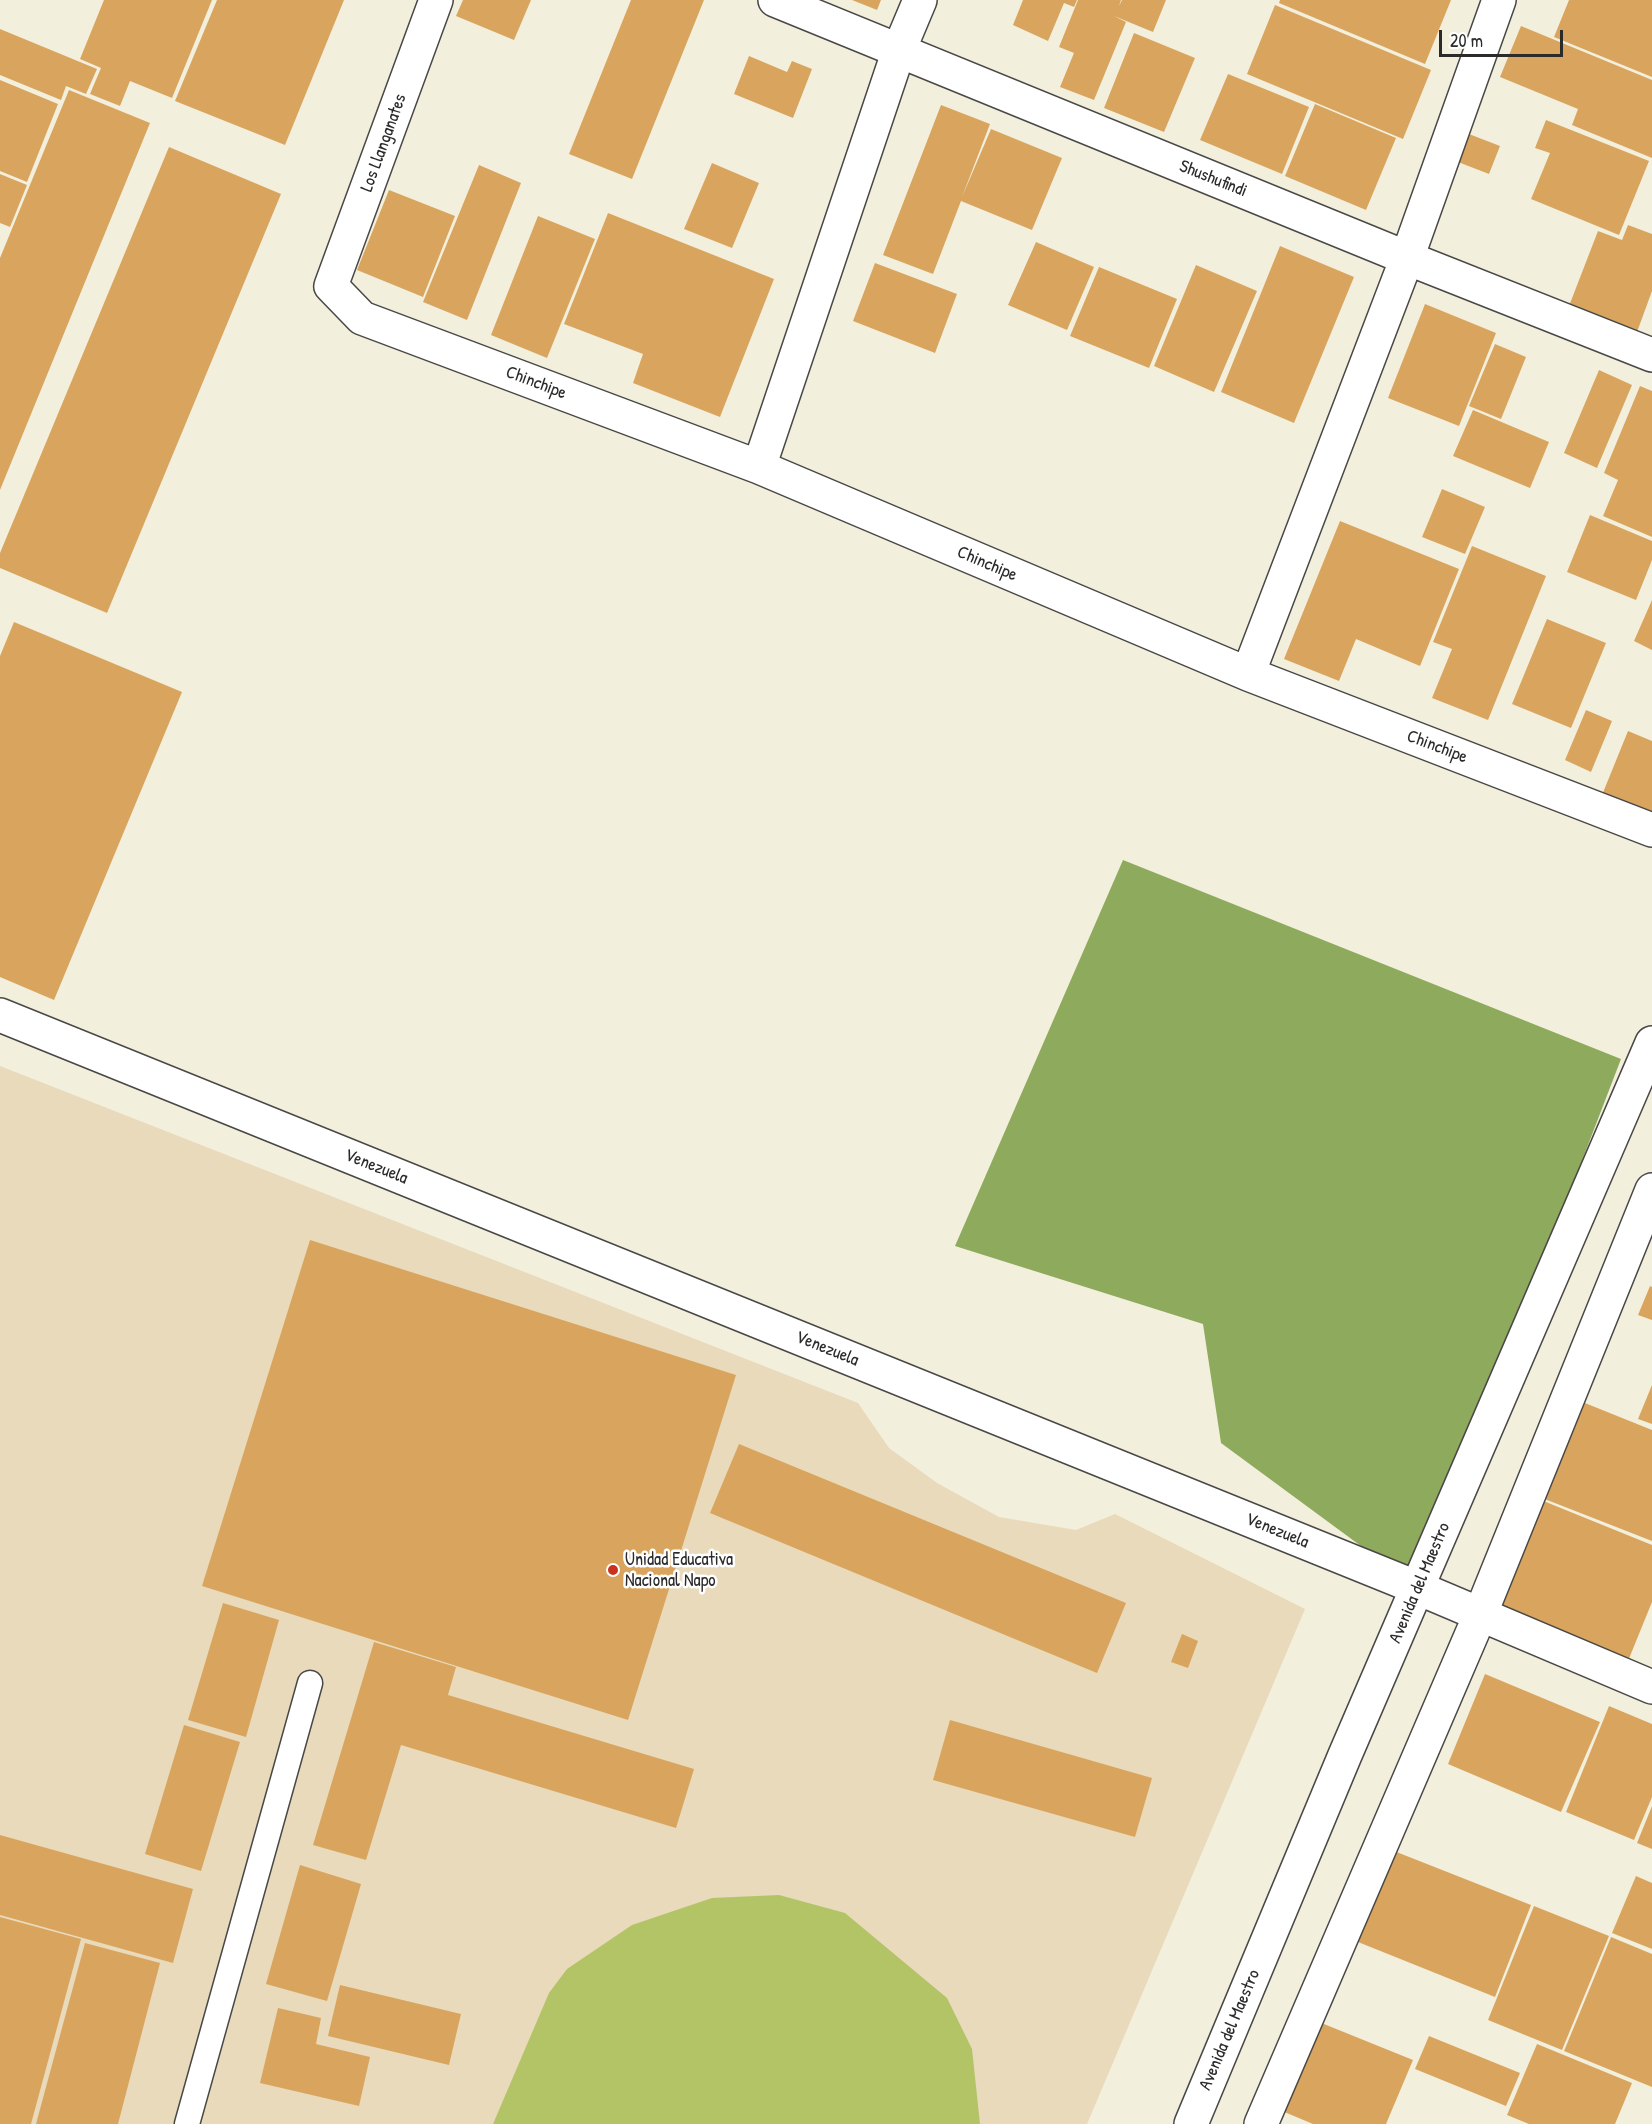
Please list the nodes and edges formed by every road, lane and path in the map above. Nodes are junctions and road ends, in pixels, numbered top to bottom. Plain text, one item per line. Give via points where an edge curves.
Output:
1 (436, 0) edge
2 (775, 0) edge
3 (920, 0) edge
4 (1499, 0) edge
5 (899, 50) junction
6 (1407, 258) junction
7 (331, 286) joint
8 (1652, 355) edge
9 (759, 467) junction
10 (1248, 674) junction
11 (1652, 830) edge
12 (0, 1015) edge
13 (1652, 1045) edge
14 (1652, 1190) edge
15 (1418, 1588) junction
16 (1480, 1615) junction
17 (310, 1683) dead end
18 (1652, 1687) edge
19 (187, 2124) edge
20 (1191, 2124) edge
21 (1261, 2124) edge

1 - 7 street, Los Llanganates
2 - 5 street, Shushufindi
3 - 5 street
4 - 6 street
5 - 6 street, Shushufindi
5 - 9 street
6 - 8 street, Shushufindi
6 - 10 street
7 - 9 street, Chinchipe via 362,318
9 - 10 street, Chinchipe
10 - 11 street, Chinchipe
12 - 15 street, Venezuela
13 - 15 street, Avenida del Maestro
14 - 16 street
15 - 16 street, Venezuela
15 - 20 street, Avenida del Maestro
16 - 18 street, Venezuela
16 - 21 street
17 - 19 lane

